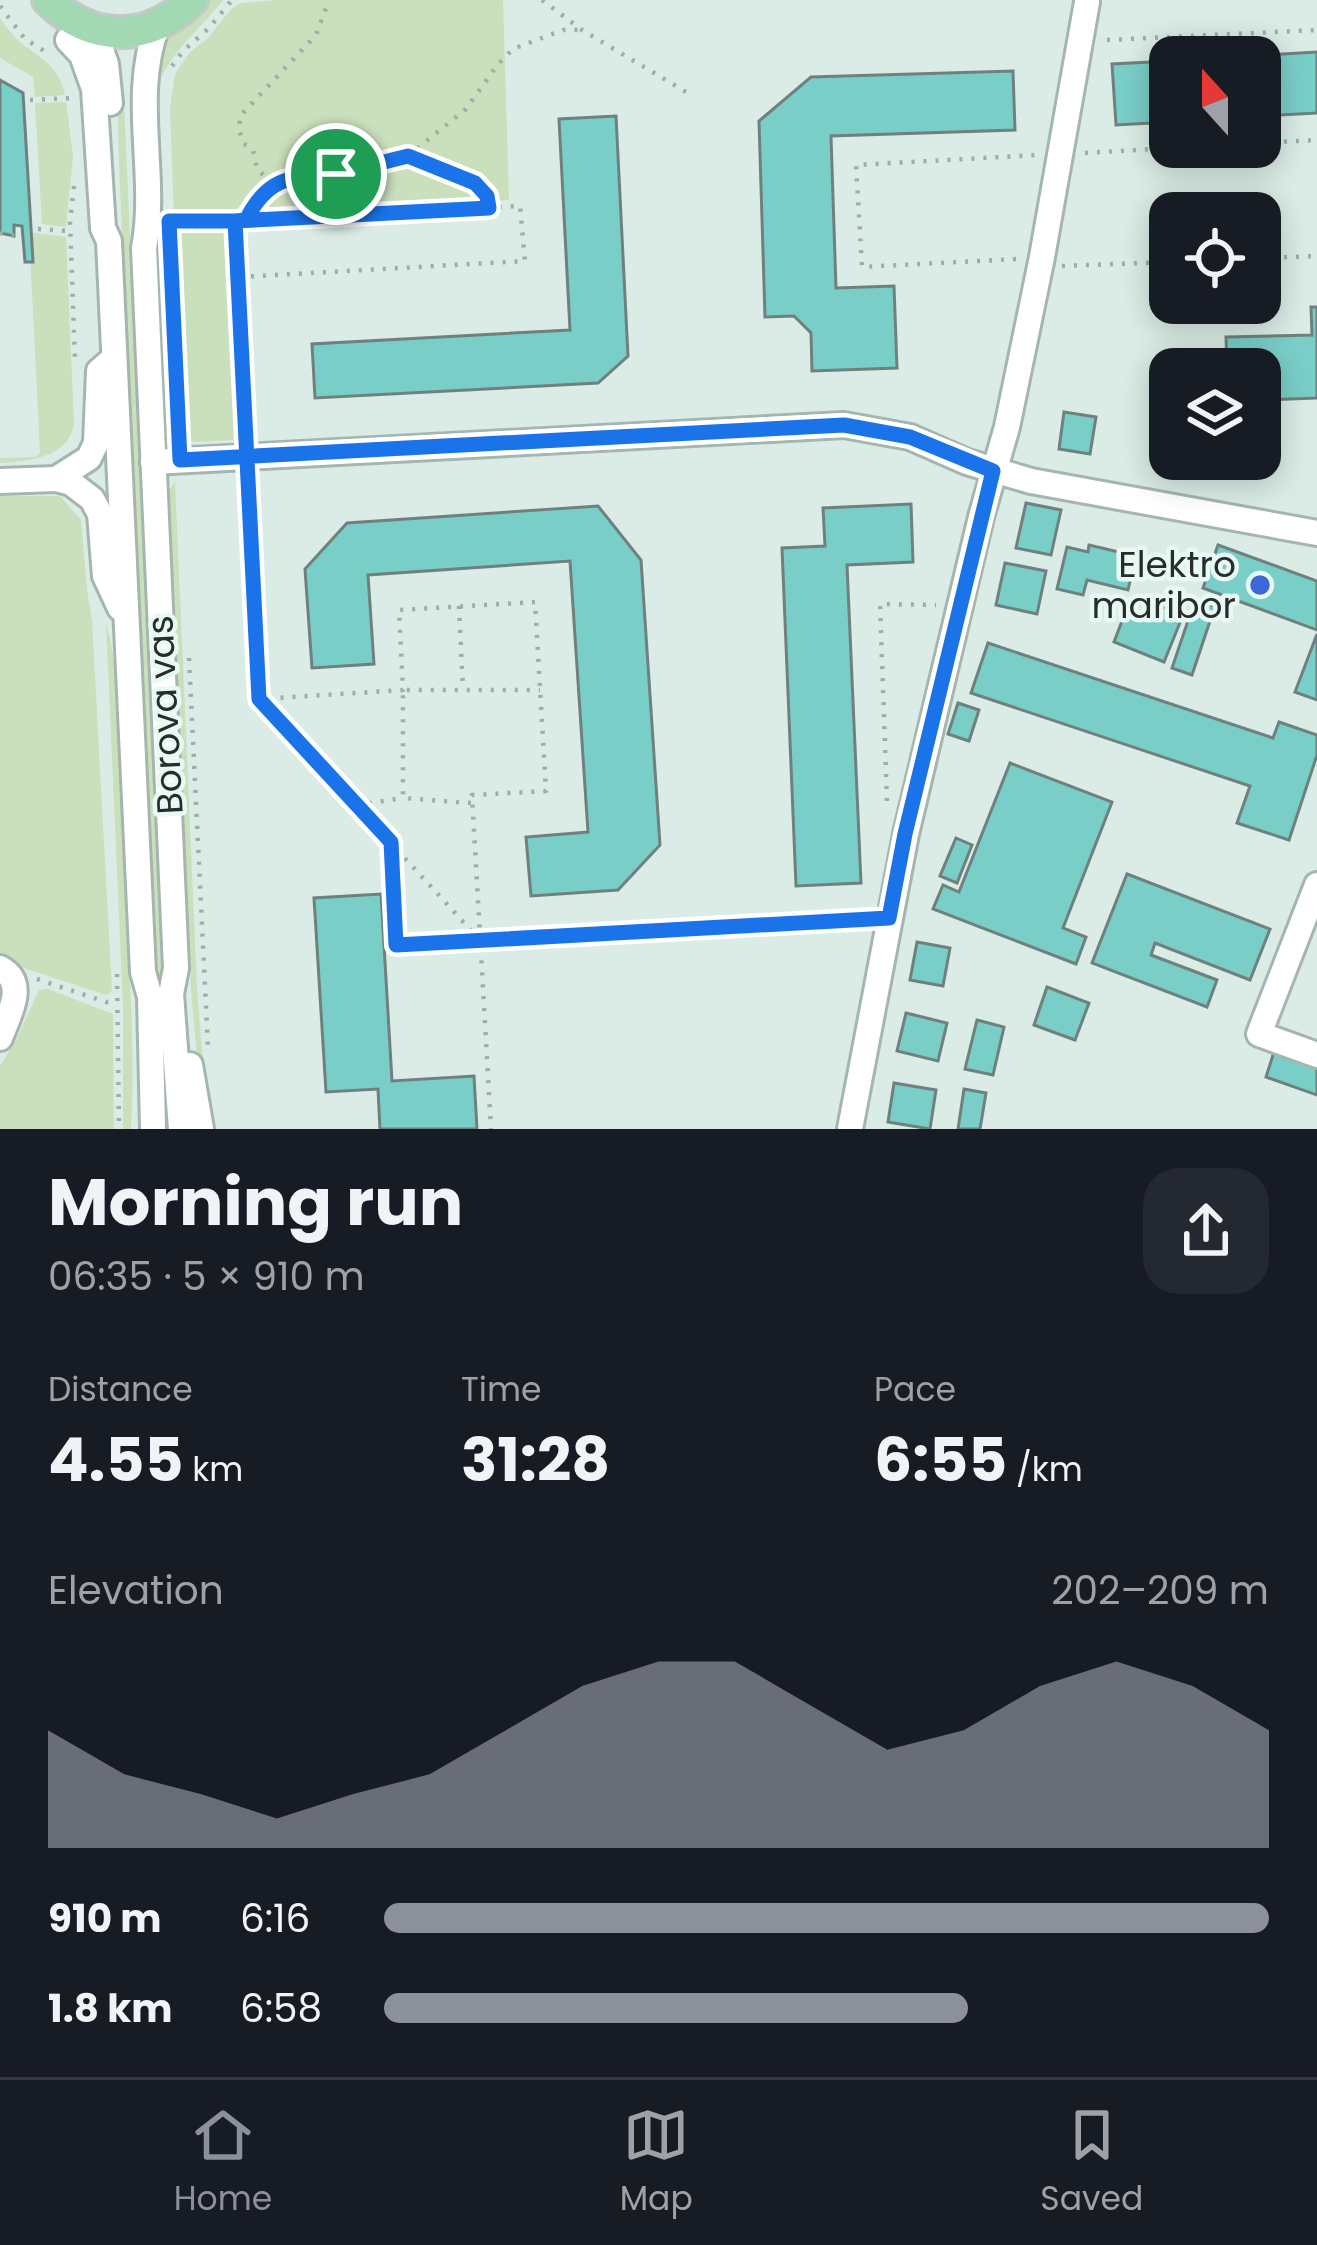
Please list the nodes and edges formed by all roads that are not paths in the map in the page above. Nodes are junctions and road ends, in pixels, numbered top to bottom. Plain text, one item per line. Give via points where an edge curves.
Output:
1 (25, 0) edge
2 (48, 0) edge
3 (192, 0) edge
4 (1087, 2) edge
5 (151, 19) edge
6 (81, 35) junction
7 (115, 358) junction
8 (153, 462) junction
9 (993, 471) junction
10 (56, 479) junction
11 (0, 481) edge
12 (1317, 533) edge
13 (126, 621) junction
14 (1317, 885) edge
15 (176, 968) junction
16 (4, 970) edge
17 (142, 972) junction
18 (0, 1038) edge
19 (1317, 1055) edge
20 (137, 1129) edge
21 (153, 1129) edge
22 (181, 1129) edge
23 (201, 1129) edge
24 (850, 1129) edge

1 - 6 main road via 38,16
2 - 6 main road
3 - 5 main road via 174,16
4 - 9 street via 1060,154 1028,263 1007,427
5 - 6 main road
5 - 8 street, Borova vas via 130,89
6 - 7 street, Borova vas via 94,89
7 - 10 street, Borova vas via 99,371 89,458
7 - 13 street, Borova vas
8 - 9 street via 844,425 910,437
8 - 15 street, Borova vas
9 - 12 street
9 - 24 street via 905,834
10 - 11 street
10 - 13 street, Borova vas via 92,499 100,514 105,577
13 - 17 street, Borova vas
14 - 19 street via 1259,1034
15 - 22 street
15 - 23 street
16 - 18 street via 15,982
17 - 20 street
17 - 21 street via 150,997

